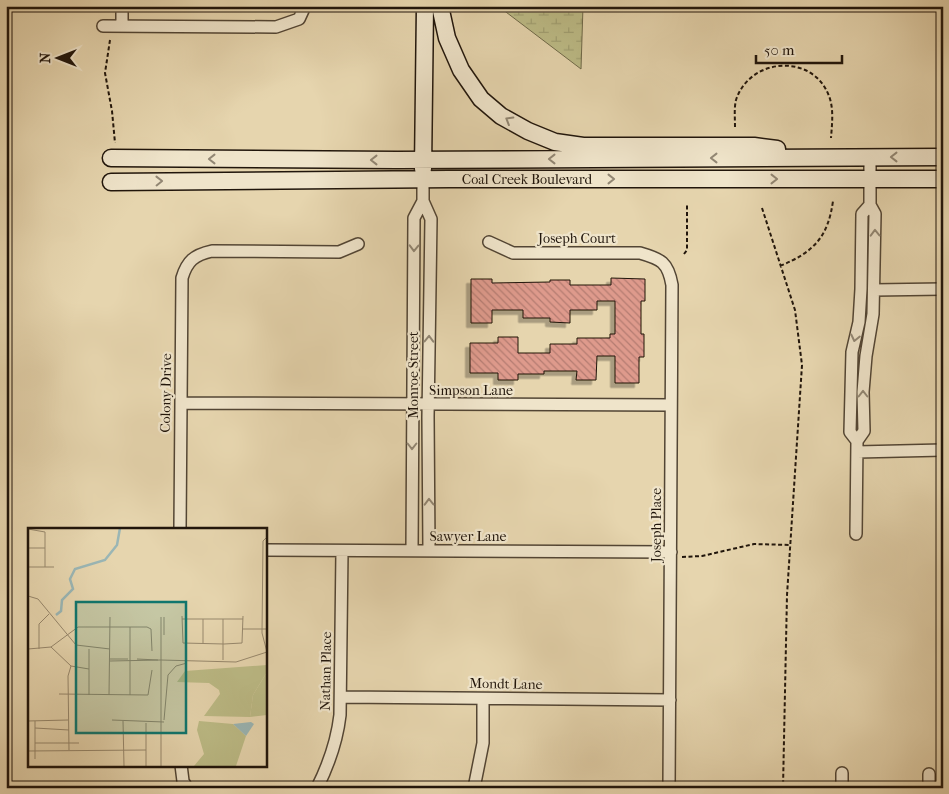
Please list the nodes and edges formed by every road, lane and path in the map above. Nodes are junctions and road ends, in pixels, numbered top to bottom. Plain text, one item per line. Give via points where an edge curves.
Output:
1 (122, 6) edge
2 (305, 6) edge
3 (425, 6) edge
4 (440, 6) edge
5 (103, 26) dead end
6 (122, 26) junction
7 (110, 40) dead end
8 (735, 127) dead end
9 (831, 138) dead end
10 (113, 151) joint
11 (849, 157) junction
12 (870, 157) junction
13 (943, 157) edge
14 (423, 160) junction
15 (943, 178) edge
16 (422, 179) junction
17 (870, 179) junction
18 (111, 182) dead end
19 (422, 201) junction
20 (833, 201) dead end
21 (687, 204) dead end
22 (870, 205) junction
23 (762, 208) dead end
24 (489, 242) dead end
25 (358, 244) dead end
26 (684, 254) dead end
27 (665, 264) joint
28 (780, 266) junction
29 (943, 289) edge
30 (874, 290) junction
31 (181, 403) junction
32 (413, 405) junction
33 (428, 405) junction
34 (671, 405) junction
35 (857, 446) junction
36 (943, 450) edge
37 (180, 528) edge
38 (856, 534) dead end
39 (790, 545) junction
40 (266, 550) edge
41 (412, 550) junction
42 (429, 550) junction
43 (342, 551) junction
44 (676, 555) junction
45 (341, 696) junction
46 (483, 699) junction
47 (670, 700) junction
48 (181, 766) edge
49 (842, 773) dead end
50 (929, 774) dead end
51 (187, 788) edge
52 (317, 788) edge
53 (474, 788) edge
54 (669, 788) edge
55 (783, 788) edge
56 (842, 788) edge
57 (929, 788) edge

1 - 6 street
2 - 6 street via 299,19 276,27
3 - 14 main road, Monroe Street
11 -> 4 main road via 754,146 584,146 555,142 502,116 481,99 461,70 447,38
5 - 6 street
7 - 10 path via 105,73 113,118
8 - 9 path via 736,100 748,80 767,68 790,65 815,76 828,94 832,113
14 -> 10 main road, Coal Creek Boulevard
11 - 12 main road, Coal Creek Boulevard
11 -> 14 main road, Coal Creek Boulevard
13 -> 12 main road, Coal Creek Boulevard
12 - 17 street
14 - 16 main road, Monroe Street
15 - 17 main road, Coal Creek Boulevard
16 -> 17 main road, Coal Creek Boulevard
18 -> 16 main road, Coal Creek Boulevard
16 - 19 street, Monroe Street
17 - 22 street
19 -> 32 street, Monroe Street via 414,218
33 -> 19 street, Monroe Street via 430,219
20 - 28 path via 830,219 821,238 804,255
21 - 26 path via 687,250
30 -> 22 street via 875,214
22 -> 35 street via 862,214 862,290 852,352 850,432
23 - 28 path
24 - 27 street, Joseph Court via 512,253 640,253
25 - 31 street, Colony Drive via 339,252 212,251 190,259 182,278
27 - 34 street, Joseph Place via 672,285
28 - 39 path via 795,310 802,365
29 - 30 street
35 -> 30 street via 864,431 863,392
31 - 32 street, Simpson Lane
31 - 37 street, Colony Drive
32 - 33 street, Simpson Lane
32 -> 41 street, Monroe Street
33 - 34 street, Simpson Lane
42 -> 33 street, Monroe Street
34 - 44 street, Joseph Place
35 - 36 street
35 - 38 street
39 - 44 path via 754,544 702,556
39 - 55 path
40 - 43 street, Sawyer Lane
41 - 42 street, Sawyer Lane
41 - 43 street, Sawyer Lane
42 - 44 street, Sawyer Lane
43 - 45 street, Nathan Place
44 - 47 street, Joseph Place
45 - 46 street, Mondt Lane
45 - 52 street, Nathan Place via 338,731 330,761
46 - 47 street, Mondt Lane
46 - 53 street via 483,744
47 - 54 street, Joseph Place
48 - 51 street
49 - 56 street
50 - 57 street

